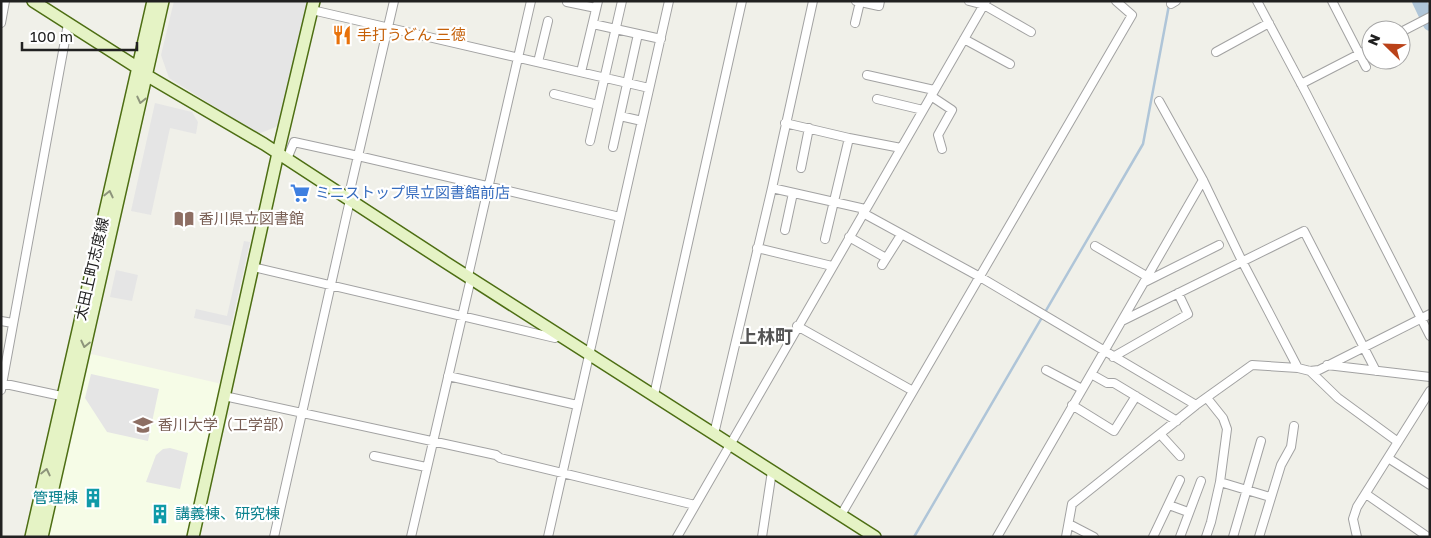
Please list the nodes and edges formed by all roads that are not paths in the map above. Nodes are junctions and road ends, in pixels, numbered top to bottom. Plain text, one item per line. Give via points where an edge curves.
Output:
1 (5, 1) edge
2 (33, 1) edge
3 (153, 1) edge
4 (163, 1) edge
5 (394, 1) edge
6 (531, 1) edge
7 (622, 1) edge
8 (669, 1) edge
9 (742, 1) edge
10 (813, 1) edge
11 (880, 1) edge
12 (969, 1) edge
13 (1116, 1) edge
14 (1257, 1) edge
15 (1332, 1) edge
16 (567, 2) edge
17 (858, 2) edge
18 (985, 3) edge
19 (597, 5) edge
20 (313, 6) edge
21 (1430, 17) edge
22 (548, 21) dead end
23 (1, 23) edge
24 (855, 23) dead end
25 (1269, 23) junction
26 (68, 24) junction
27 (593, 24) junction
28 (1411, 27) edge
29 (388, 28) junction
30 (615, 28) junction
31 (1031, 32) dead end
32 (638, 34) junction
33 (661, 38) junction
34 (964, 39) junction
35 (1216, 52) dead end
36 (1360, 54) joint
37 (518, 58) junction
38 (538, 62) junction
39 (1010, 64) dead end
40 (142, 71) junction
41 (582, 72) junction
42 (867, 75) dead end
43 (605, 77) junction
44 (627, 83) junction
45 (650, 88) junction
46 (1303, 88) junction
47 (933, 93) junction
48 (554, 94) dead end
49 (877, 99) dead end
50 (1158, 101) dead end
51 (598, 105) junction
52 (923, 110) junction
53 (620, 116) junction
54 (642, 121) junction
55 (785, 123) junction
56 (809, 128) junction
57 (849, 138) junction
58 (590, 141) dead end
59 (613, 147) dead end
60 (901, 148) junction
61 (942, 149) dead end
62 (283, 156) junction
63 (358, 156) junction
64 (801, 168) dead end
65 (1203, 180) junction
66 (488, 188) junction
67 (772, 188) junction
68 (793, 193) junction
69 (349, 200) junction
70 (833, 202) junction
71 (864, 211) junction
72 (620, 217) junction
73 (785, 230) dead end
74 (901, 235) junction
75 (849, 237) junction
76 (825, 239) dead end
77 (1219, 245) dead end
78 (1095, 246) dead end
79 (757, 248) junction
80 (1242, 261) junction
81 (832, 266) junction
82 (253, 267) junction
83 (469, 277) junction
84 (980, 277) junction
85 (1146, 280) junction
86 (331, 285) junction
87 (1178, 293) junction
88 (1430, 314) edge
89 (462, 316) junction
90 (1421, 318) junction
91 (1, 321) edge
92 (1122, 321) junction
93 (13, 323) junction
94 (798, 326) junction
95 (558, 334) junction
96 (1430, 336) edge
97 (1365, 347) junction
98 (1104, 352) junction
99 (5, 353) edge
100 (589, 354) junction
101 (1114, 357) junction
102 (1327, 366) junction
103 (1298, 368) junction
104 (1046, 370) dead end
105 (1310, 371) junction
106 (1376, 371) junction
107 (1091, 374) junction
108 (448, 376) junction
109 (1430, 377) edge
110 (2, 386) edge
111 (1082, 389) junction
112 (1430, 391) edge
113 (913, 392) junction
114 (654, 395) junction
115 (224, 396) junction
116 (1136, 396) junction
117 (68, 397) junction
118 (1207, 398) junction
119 (577, 405) junction
120 (1072, 405) junction
121 (1196, 405) junction
122 (301, 413) junction
123 (1177, 420) junction
124 (1294, 426) dead end
125 (714, 434) junction
126 (1160, 434) junction
127 (432, 441) junction
128 (1261, 441) dead end
129 (1398, 442) junction
130 (730, 444) junction
131 (374, 456) dead end
132 (1180, 456) dead end
133 (1388, 458) junction
134 (426, 467) junction
135 (772, 471) junction
136 (563, 472) junction
137 (1180, 480) dead end
138 (1201, 481) dead end
139 (1220, 482) junction
140 (1430, 485) edge
141 (1246, 490) junction
142 (1366, 494) junction
143 (1270, 498) junction
144 (695, 505) junction
145 (1169, 505) junction
146 (1188, 512) junction
147 (841, 516) junction
148 (1068, 530) edge
149 (31, 537) edge
150 (42, 537) edge
151 (193, 537) edge
152 (274, 537) edge
153 (411, 537) edge
154 (548, 537) edge
155 (676, 537) edge
156 (762, 537) edge
157 (875, 537) edge
158 (997, 537) edge
159 (1094, 537) edge
160 (1153, 537) edge
161 (1180, 537) edge
162 (1206, 537) edge
163 (1233, 537) edge
164 (1259, 537) edge
165 (1357, 537) edge
166 (1428, 537) edge

1 - 23 street
2 - 26 street
3 - 40 street, 太田上町志度線
4 - 40 street, 太田上町志度線
5 - 29 street
6 - 37 street
7 - 30 street
8 - 33 street
9 - 114 street
10 - 55 street
11 - 17 street via 879,6
12 - 18 street
13 - 84 street via 1132,15
14 - 25 street
15 - 36 street
16 - 19 street
17 - 24 street
18 - 31 street
18 - 34 street
19 - 27 street
20 - 29 street
20 - 62 street
21 - 28 street
22 - 38 street
25 - 35 street
25 - 46 street
26 - 40 street
26 - 93 street
27 - 30 street
27 - 41 street
29 - 37 street
29 - 63 street
30 - 32 street
30 - 43 street
32 - 33 street
32 - 44 street
33 - 45 street
34 - 39 street via 999,54
34 - 47 street
36 - 46 street
37 - 38 street
37 - 66 street
38 - 41 street
40 - 62 street
40 - 117 street, 太田上町志度線
41 - 43 street
42 - 47 street
43 - 44 street
43 - 51 street
44 - 45 street
44 - 53 street
45 - 54 street
46 - 90 street
47 - 52 street
47 - 61 street via 952,110 938,135
48 - 51 street
49 - 52 street
50 - 65 street
51 - 58 street
52 - 60 street
53 - 54 street
53 - 59 street
54 - 72 street
55 - 56 street
55 - 67 street
56 - 57 street
56 - 64 street
57 - 60 street
57 - 70 street
60 - 71 street
62 - 63 street via 294,142
62 - 69 street
62 - 82 street
63 - 66 street
63 - 69 street
65 - 80 street
65 - 85 street
66 - 72 street
66 - 83 street
67 - 68 street
67 - 79 street
68 - 70 street
68 - 73 street
69 - 83 street
69 - 86 street
70 - 71 street
70 - 76 street
71 - 74 street
71 - 75 street
72 - 100 street
74 - 75 street via 884,262
74 - 84 street
75 - 81 street
77 - 85 street
78 - 85 street
79 - 81 street
79 - 125 street
80 - 87 street
80 - 97 street via 1304,231
80 - 103 street
81 - 94 street
82 - 86 street
82 - 115 street
83 - 89 street
83 - 95 street
84 - 98 street
84 - 113 street
85 - 92 street
86 - 89 street
86 - 122 street
87 - 92 street
87 - 101 street via 1188,314
88 - 90 street
89 - 95 street via 555,338
89 - 108 street
90 - 96 street
90 - 97 street
91 - 93 street
92 - 98 street
93 - 99 street
94 - 113 street
94 - 130 street
95 - 100 street
97 - 102 street
97 - 106 street
98 - 101 street
98 - 107 street
99 - 110 street
100 - 114 street
100 - 119 street
101 - 121 street
102 - 105 street
102 - 106 street
103 - 105 street
103 - 118 street via 1252,365
104 - 111 street
105 - 129 street via 1338,398
106 - 109 street
107 - 111 street
107 - 116 street
108 - 119 street
108 - 127 street
110 - 117 street
111 - 120 street
112 - 129 street
113 - 147 street
114 - 125 street
115 - 122 street
115 - 151 street
116 - 120 street via 1114,431
116 - 123 street
149 -> 117 street, 太田上町志度線
117 - 150 street, 太田上町志度線
118 - 121 street
118 - 139 street via 1223,418 1227,429
119 - 136 street
120 - 158 street
121 - 123 street
122 - 127 street
122 - 152 street
123 - 126 street
124 - 143 street via 1291,447
125 - 130 street
126 - 132 street
126 - 148 street via 1072,504
127 - 134 street
127 - 136 street
128 - 141 street
129 - 133 street
130 - 135 street
130 - 144 street
131 - 134 street
133 - 140 street
133 - 142 street
134 - 153 street
135 - 147 street
135 - 156 street
136 - 144 street
136 - 154 street
137 - 145 street
138 - 146 street
139 - 141 street
139 - 162 street
141 - 143 street
141 - 163 street
142 - 165 street via 1353,519
142 - 166 street
143 - 164 street
144 - 155 street
145 - 146 street
145 - 160 street
146 - 161 street
147 - 157 street
148 - 159 street

